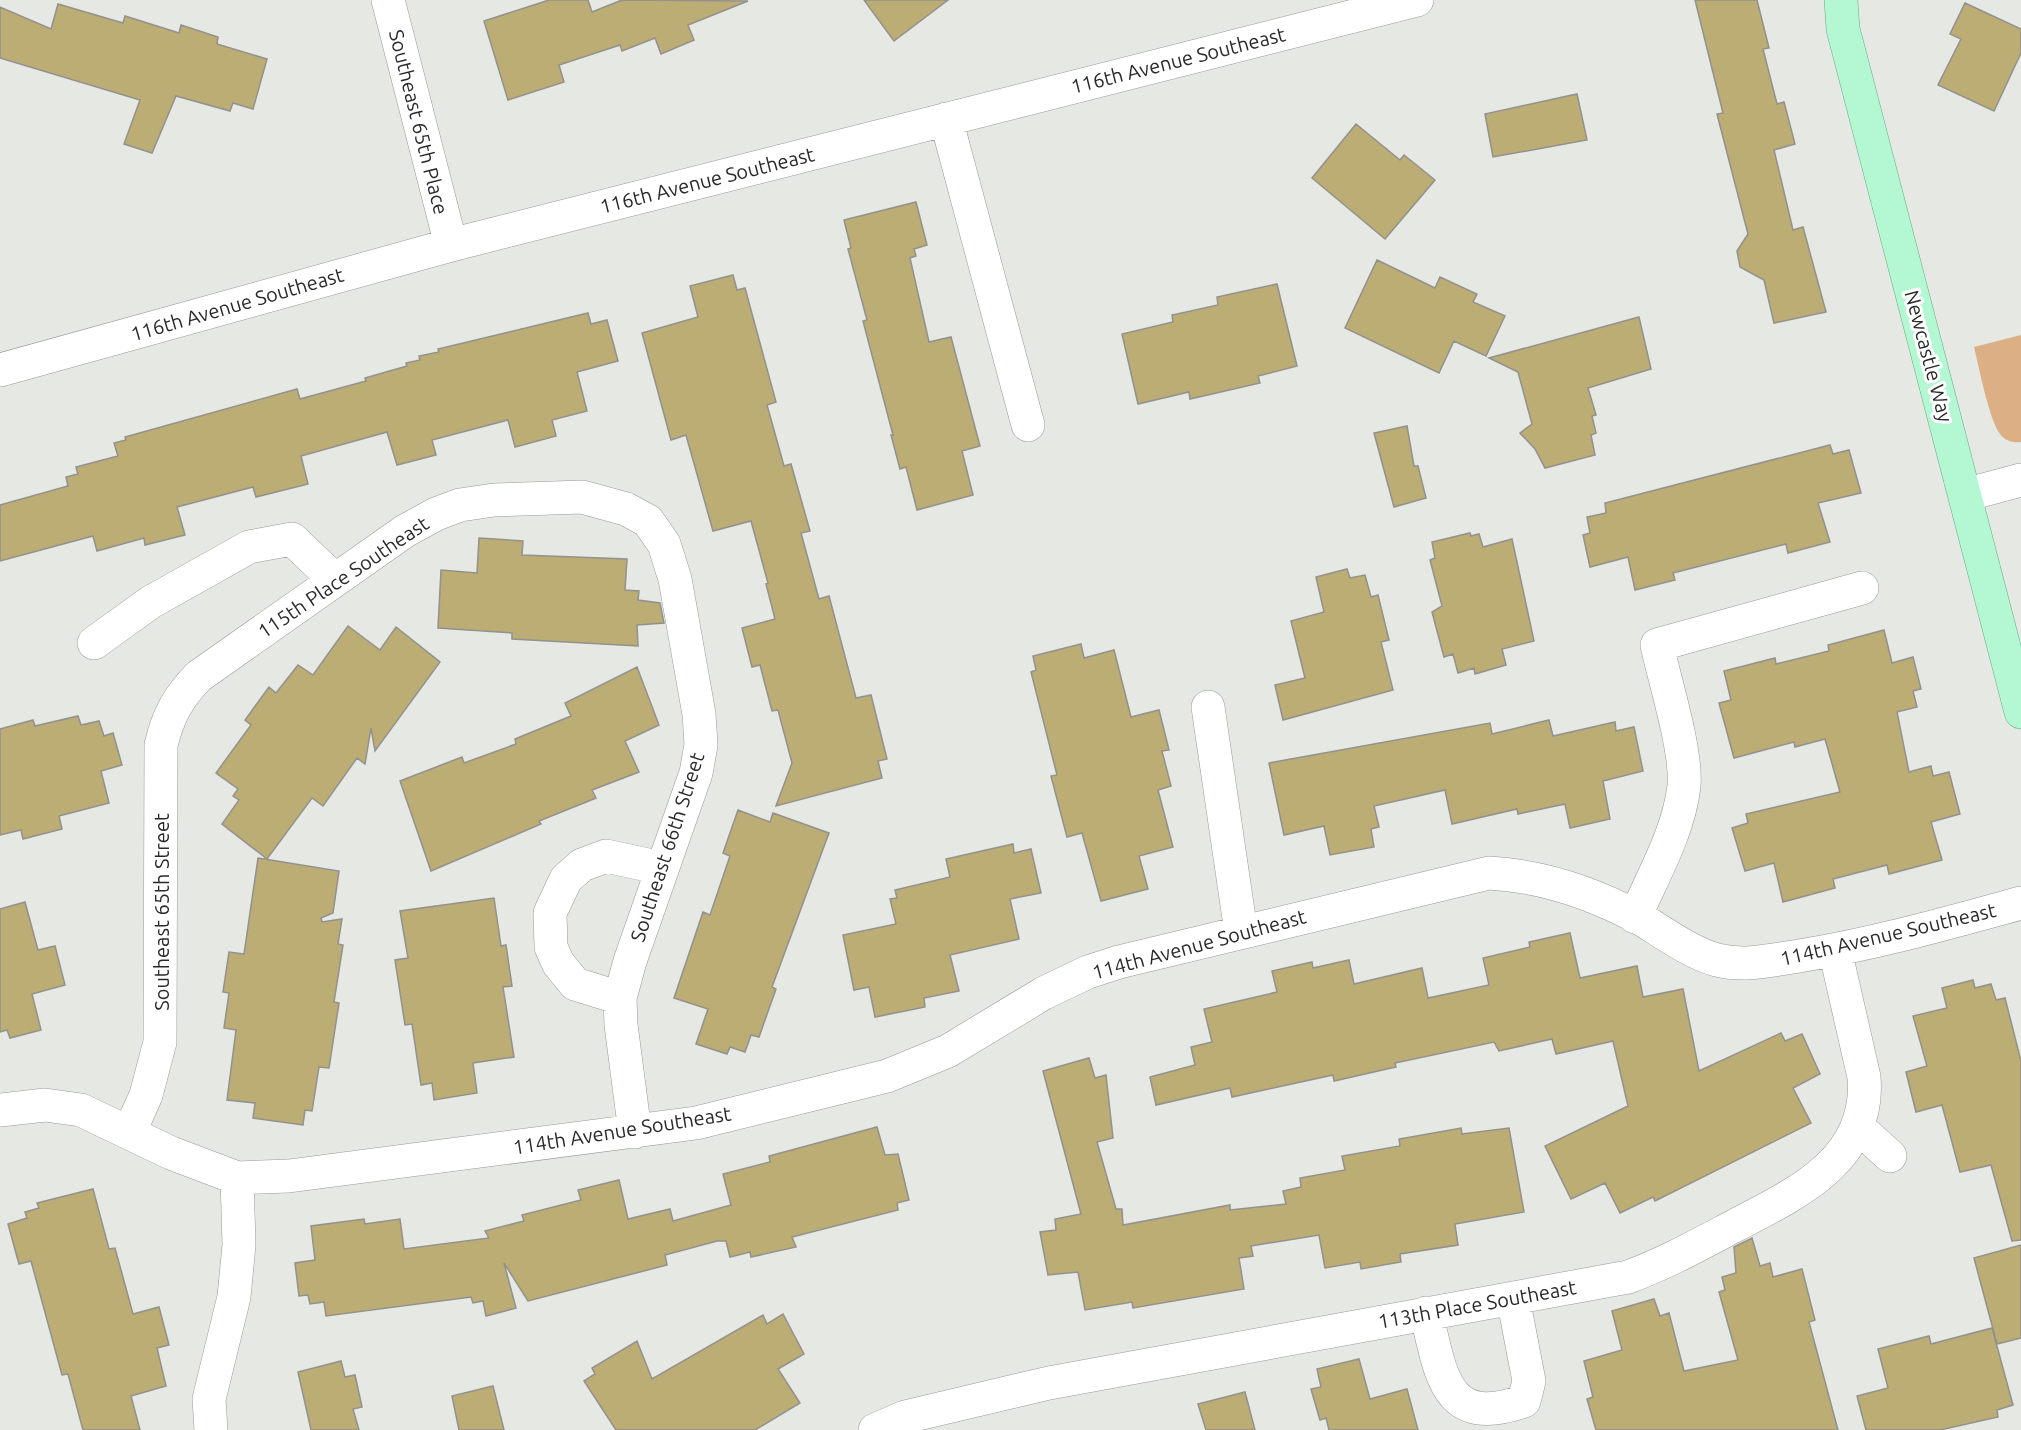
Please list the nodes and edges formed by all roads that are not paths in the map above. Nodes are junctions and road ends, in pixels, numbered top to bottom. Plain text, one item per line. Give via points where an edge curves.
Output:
1 (388, 0) edge
2 (1417, 0) edge
3 (1841, 0) edge
4 (946, 119) junction
5 (450, 245) junction
6 (0, 370) edge
7 (1028, 425) dead end
8 (2021, 480) edge
9 (1965, 495) junction
10 (626, 509) joint
11 (335, 580) junction
12 (1862, 588) dead end
13 (94, 643) dead end
14 (183, 692) joint
15 (1208, 707) dead end
16 (2021, 712) edge
17 (662, 868) junction
18 (2021, 903) edge
19 (1635, 916) junction
20 (1241, 932) junction
21 (1834, 950) junction
22 (620, 998) junction
23 (0, 1110) edge
24 (1858, 1127) junction
25 (130, 1131) junction
26 (635, 1132) junction
27 (1890, 1156) dead end
28 (237, 1178) junction
29 (1513, 1298) junction
30 (1426, 1313) junction
31 (211, 1430) edge
32 (875, 1430) edge

1 - 5 street, Southeast 65th Place
2 - 4 street, 116th Avenue Southeast
3 - 9 main road, Newcastle Way via 1843,29
4 - 5 street, 116th Avenue Southeast
4 - 7 street
5 - 6 street, 116th Avenue Southeast
8 - 9 street
9 - 16 main road, Newcastle Way
10 - 11 street, 115th Place Southeast via 582,497 460,505 405,531
10 - 17 street, Southeast 66th Street via 648,521 664,544 675,579 699,714 701,745 696,773
11 - 13 street via 292,539 249,547 151,602
11 - 14 street, 115th Place Southeast via 199,676
12 - 19 street via 1657,645 1683,763 1684,786 1678,815
14 - 25 street, Southeast 65th Street via 167,719 161,745 160,1042 146,1095
15 - 20 street
17 - 22 street, Southeast 66th Street
17 - 22 street via 606,856 582,865 566,879 550,913 551,947 575,984
18 - 21 street, 114th Avenue Southeast
19 - 20 street, 114th Avenue Southeast via 1561,884 1525,875 1489,873
19 - 21 street, 114th Avenue Southeast via 1716,960 1752,963
20 - 26 street, 114th Avenue Southeast via 1088,972 1044,993 948,1051 887,1076 696,1123
21 - 24 street, 113th Place Southeast via 1864,1077 1866,1096
22 - 26 street, Southeast 66th Street
23 - 25 street, 114th Avenue Southeast via 45,1105 81,1110
24 - 27 street
24 - 29 street, 113th Place Southeast via 1829,1182 1802,1190 1664,1264 1628,1277
25 - 28 street, 114th Avenue Southeast via 171,1153
26 - 28 street, 114th Avenue Southeast via 289,1176
28 - 31 street via 239,1245 234,1297 209,1399
29 - 30 street, 113th Place Southeast
29 - 30 street via 1529,1381 1524,1401 1483,1418 1467,1417 1455,1407 1446,1390
30 - 32 street, 113th Place Southeast via 1049,1383 904,1417

